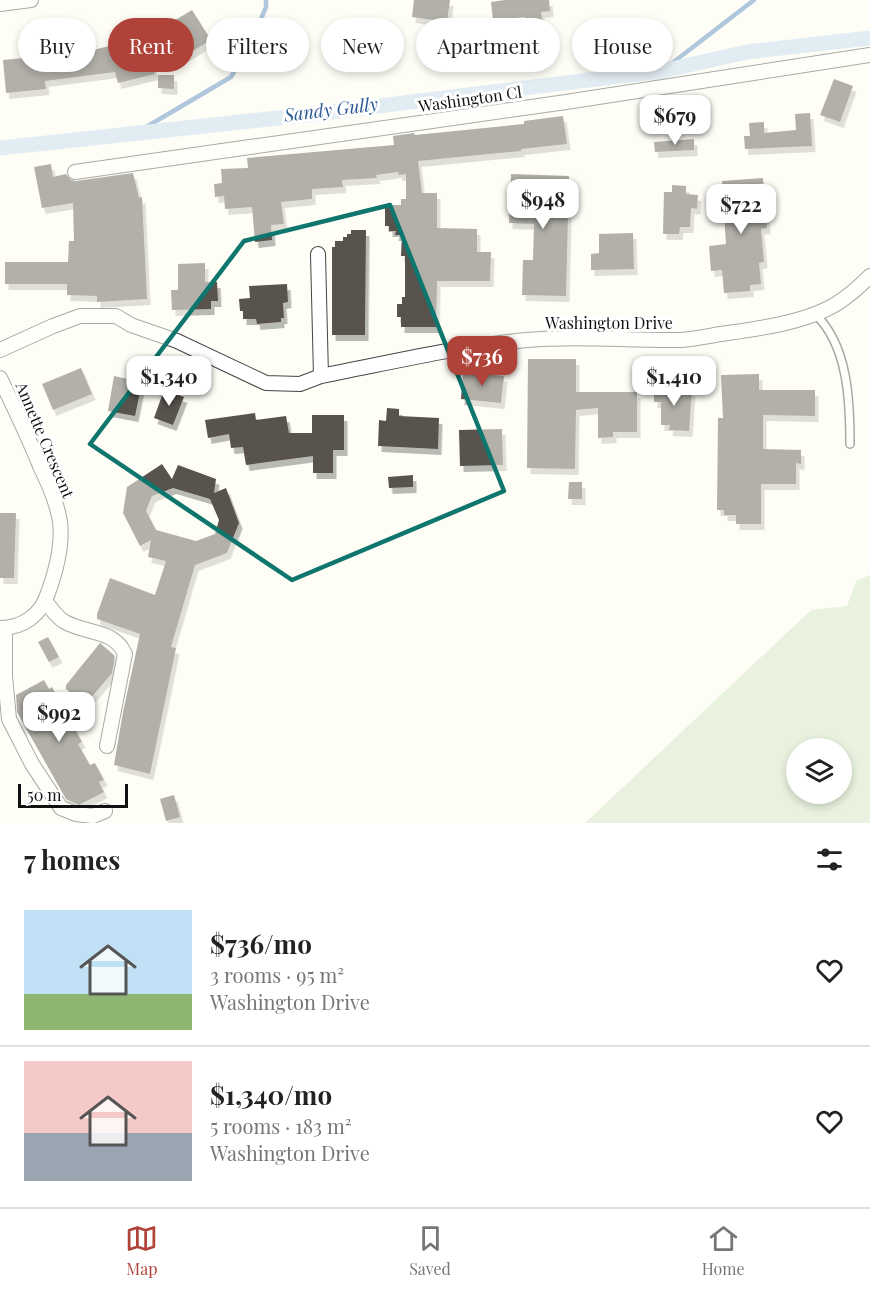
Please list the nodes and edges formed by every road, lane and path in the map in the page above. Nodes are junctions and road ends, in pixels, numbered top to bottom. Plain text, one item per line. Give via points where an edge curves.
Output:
1 (32, 0) edge
2 (0, 4) edge
3 (870, 55) edge
4 (75, 172) dead end
5 (318, 254) dead end
6 (870, 276) edge
7 (815, 314) junction
8 (0, 350) edge
9 (321, 376) junction
10 (0, 378) edge
11 (850, 444) dead end
12 (45, 601) junction
13 (3, 628) edge
14 (107, 746) dead end
15 (105, 811) dead end

1 - 2 street
3 - 4 street, Washington Cl
5 - 9 street
6 - 7 street, Washington Drive via 846,298
7 - 9 street, Washington Drive via 684,340 584,336 463,348
7 - 11 lane via 826,324 837,347 844,373
8 - 9 street, Washington Drive via 80,316 116,316 266,382 300,384
10 - 12 street, Annette Crescent via 53,494 60,522 60,551
12 - 13 street, Annette Crescent via 32,619
12 - 14 street via 63,622 112,638 125,654
13 - 15 street via 9,719 32,764 61,808 93,816

